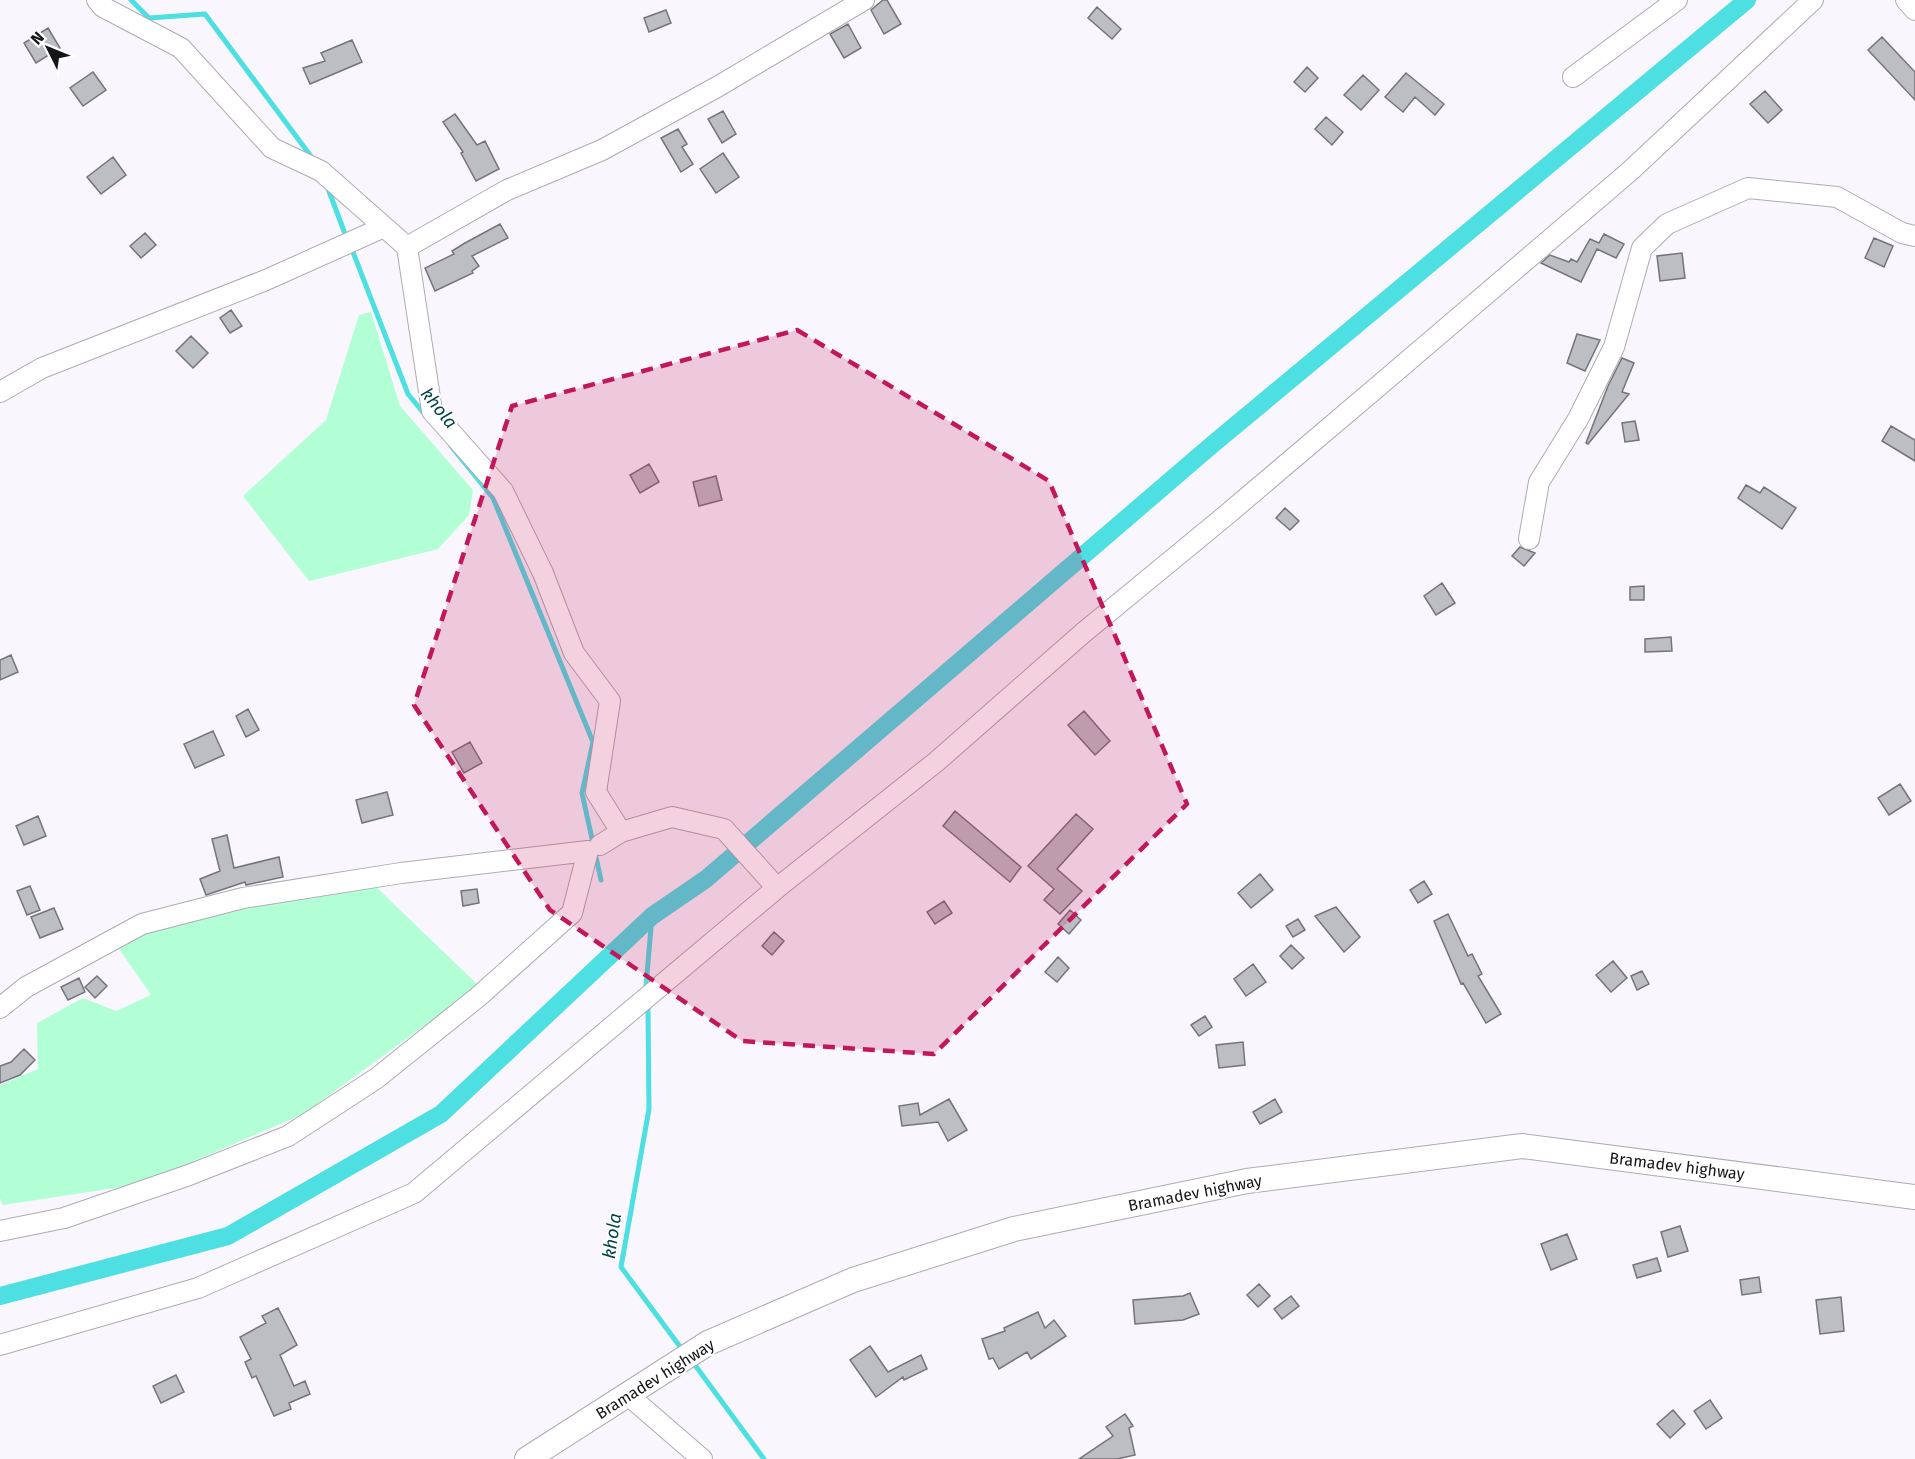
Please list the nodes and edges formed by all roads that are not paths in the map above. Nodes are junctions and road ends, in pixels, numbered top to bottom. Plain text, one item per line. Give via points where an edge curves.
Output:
1 (97, 0) edge
2 (864, 0) edge
3 (1677, 0) edge
4 (1813, 0) edge
5 (1906, 0) edge
6 (1915, 10) edge
7 (1574, 77) dead end
8 (384, 227) junction
9 (1915, 236) edge
10 (407, 247) junction
11 (0, 392) edge
12 (1529, 539) dead end
13 (621, 832) junction
14 (600, 845) dead end
15 (777, 888) junction
16 (0, 1008) edge
17 (1915, 1197) edge
18 (0, 1231) edge
19 (0, 1345) edge
20 (628, 1395) junction
21 (527, 1459) edge
22 (702, 1459) edge

1 - 8 street via 103,7 181,48 272,148 321,171
2 - 10 street via 602,150 507,190
3 - 7 street
4 - 15 street via 1620,180 936,762
5 - 6 street
8 - 10 street
8 - 11 street via 266,280 42,368
9 - 12 street via 1902,233 1838,197 1749,188 1667,224 1642,248 1614,347 1578,419 1539,482
10 - 13 street via 432,411 503,491 543,573 574,653 610,701 596,792
13 - 14 street
13 - 15 street via 672,817 724,829
15 - 19 street via 414,1193 198,1288
16 - 18 street via 26,987 142,924 243,898 400,873 588,851 572,913 478,997 376,1078 288,1136 64,1218
17 - 20 street, Bramadev highway via 1522,1146 1247,1181 1014,1229 853,1280 708,1343
20 - 21 street, Bramadev highway
20 - 22 street

